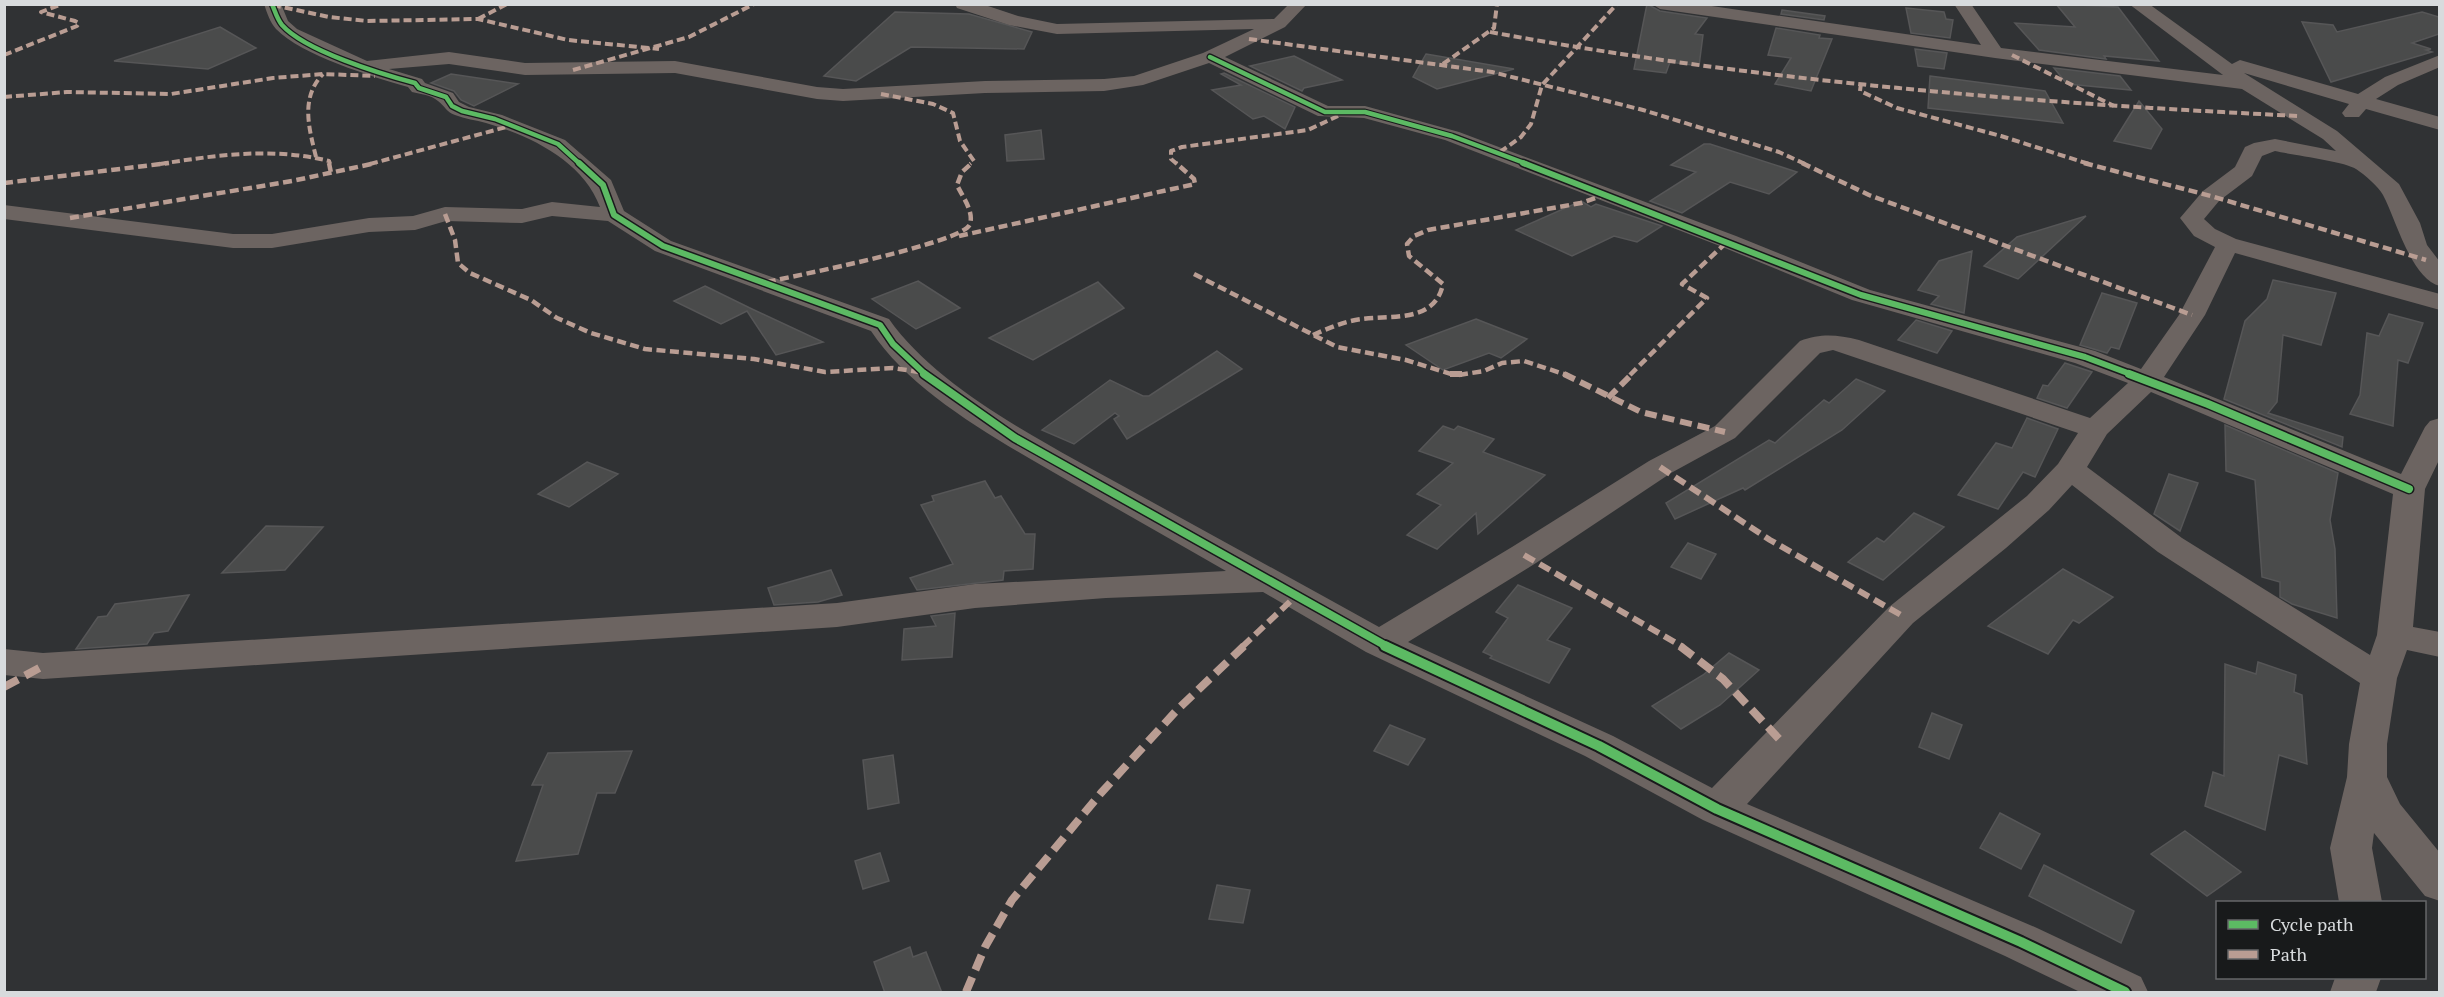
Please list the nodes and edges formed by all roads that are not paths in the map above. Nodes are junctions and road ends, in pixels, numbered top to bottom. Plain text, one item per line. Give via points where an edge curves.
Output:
1 (272, 4) edge
2 (963, 4) edge
3 (1299, 4) edge
4 (1660, 4) edge
5 (1962, 4) edge
6 (2137, 4) edge
7 (1279, 23) junction
8 (1995, 53) junction
9 (1210, 57) junction
10 (2210, 57) junction
11 (2438, 61) edge
12 (361, 66) junction
13 (2247, 84) junction
14 (2354, 110) junction
15 (2439, 126) edge
16 (2330, 135) junction
17 (2361, 163) junction
18 (4, 212) edge
19 (614, 215) junction
20 (2228, 244) junction
21 (2415, 246) junction
22 (2439, 249) edge
23 (2439, 279) edge
24 (2439, 302) edge
25 (2147, 381) junction
26 (2439, 427) edge
27 (2095, 429) junction
28 (2070, 469) junction
29 (2409, 489) junction
30 (1269, 581) junction
31 (2395, 635) junction
32 (1379, 643) junction
33 (2439, 645) edge
34 (4, 662) edge
35 (2379, 678) junction
36 (2367, 777) junction
37 (1717, 809) junction
38 (2439, 882) edge
39 (2361, 901) edge
40 (2125, 993) edge

1 - 12 street via 283,27
2 - 7 street via 1015,21 1057,29
3 - 7 street
4 - 8 street
5 - 8 street
6 - 10 street
7 - 9 street
8 - 13 street
9 - 12 street via 1118,84 843,95 675,67 525,69 449,58
9 - 25 street via 1324,112 1365,111 1452,136 1861,295 2085,357
10 - 13 street
10 - 14 street
11 - 14 street via 2376,88
12 - 19 street via 415,82 419,88 446,97 462,111 504,122 558,144 603,185
13 - 16 street
14 - 15 street
14 - 16 street
16 - 17 street
17 - 20 street via 2275,145 2261,147 2253,152 2244,171 2211,196 2192,218 2196,227
17 - 21 street via 2391,189
18 - 19 street via 233,241 272,241 369,225 415,223 445,214 481,218 522,216 552,209
19 - 30 street via 663,246 880,325 921,372 1015,438
20 - 24 street
20 - 25 street via 2192,315
21 - 22 street
21 - 23 street
25 - 27 street
25 - 29 street
26 - 29 street
27 - 28 street
27 - 32 street via 1849,346 1820,343 1810,347 1725,432 1660,467
28 - 35 street via 2170,545
28 - 37 street via 2038,503 1901,615
29 - 31 street
30 - 32 street
30 - 34 street via 1094,587 975,596 837,615 138,660 43,666
31 - 33 street
31 - 35 street
32 - 37 street via 1588,741
35 - 36 street
36 - 38 street via 2384,814
36 - 39 street via 2351,848
37 - 40 street via 2021,942

